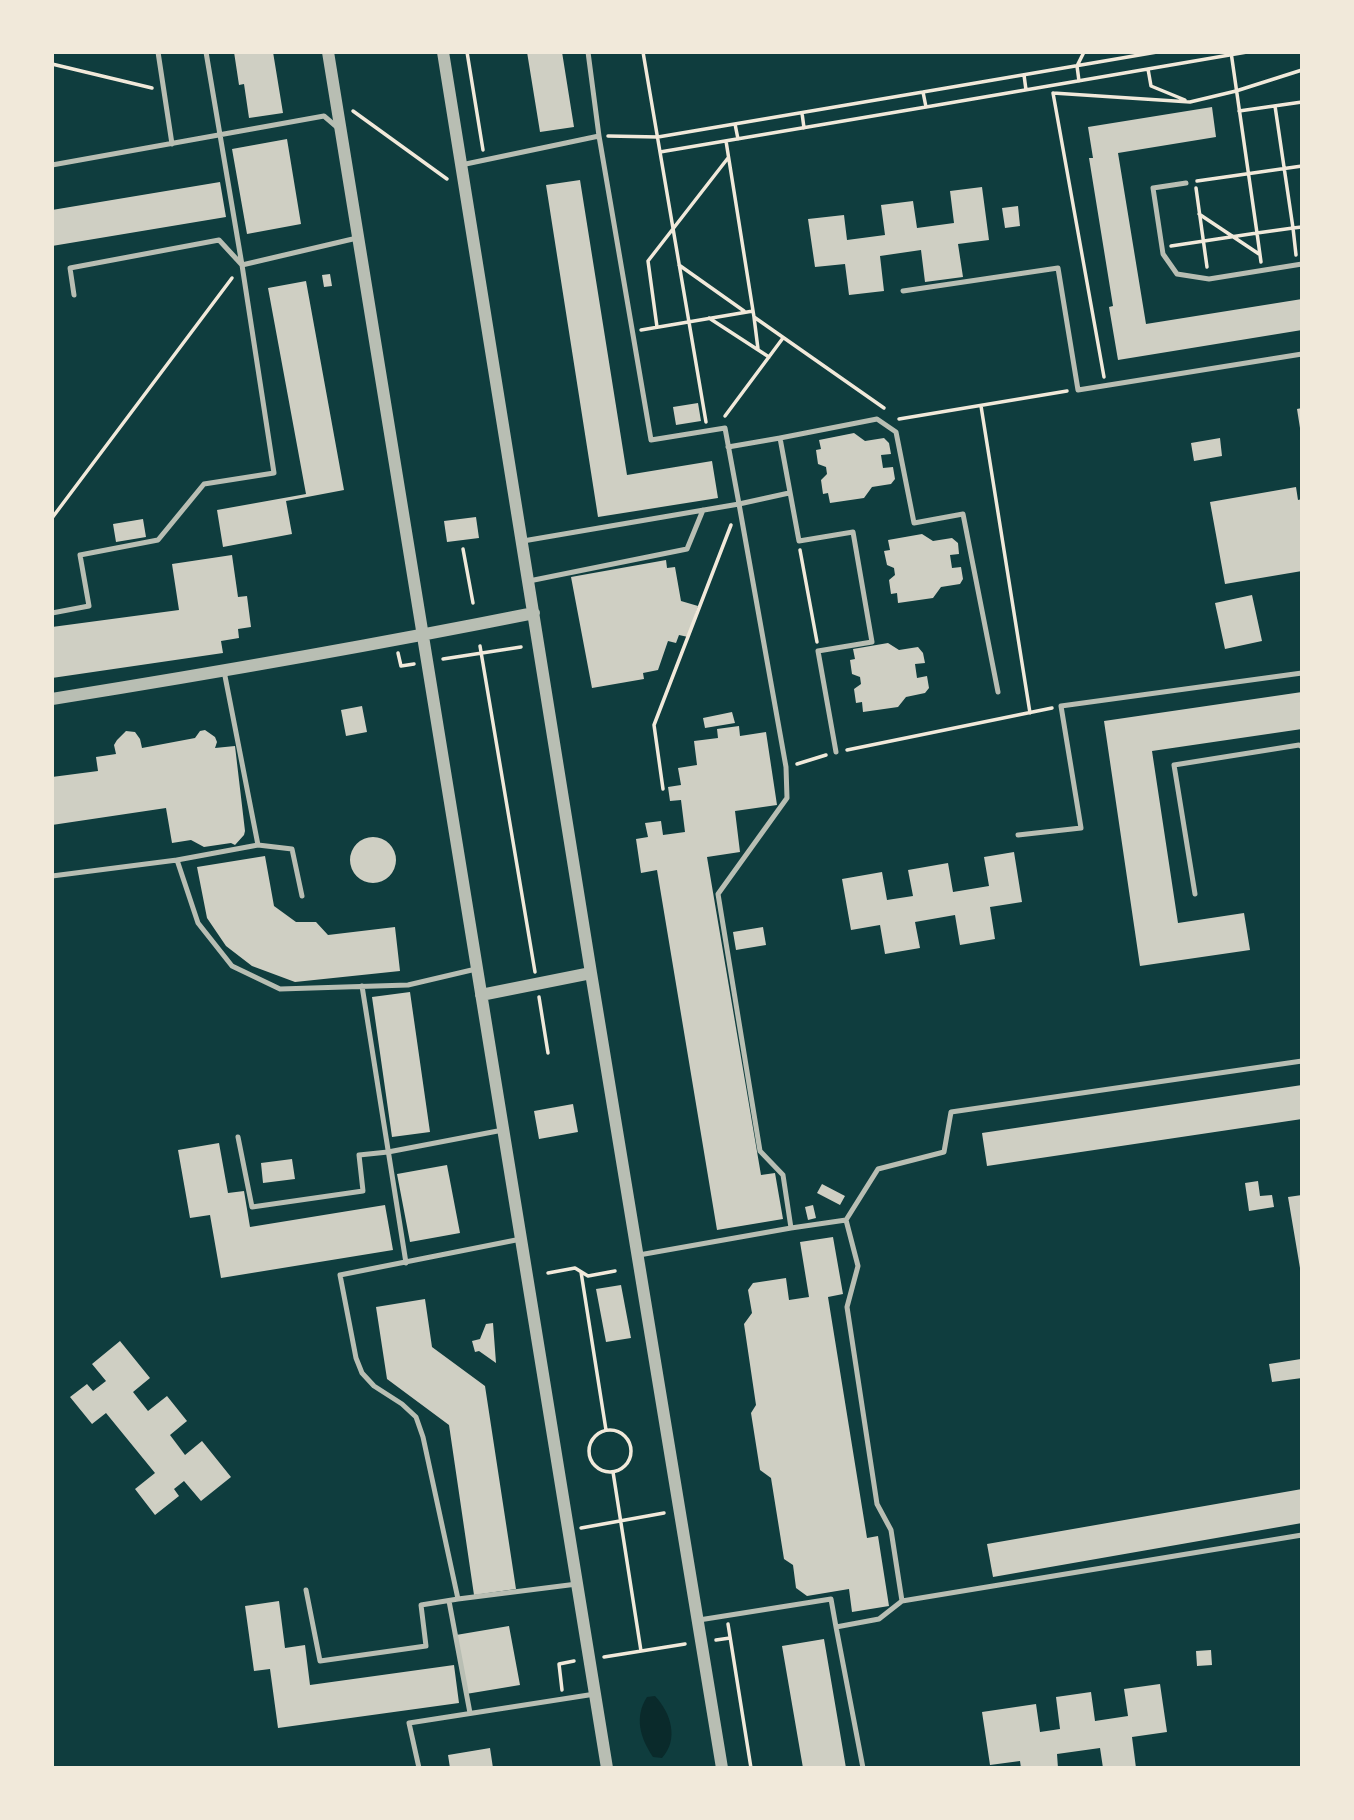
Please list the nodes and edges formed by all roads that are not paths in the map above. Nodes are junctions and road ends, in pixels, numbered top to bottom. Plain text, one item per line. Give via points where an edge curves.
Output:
1 (158, 52) edge
2 (206, 52) edge
3 (328, 52) edge
4 (443, 52) edge
5 (588, 52) edge
6 (340, 130) junction
7 (219, 136) junction
8 (598, 136) junction
9 (172, 144) junction
10 (52, 165) edge
11 (461, 165) junction
12 (1186, 183) dead end
13 (358, 238) junction
14 (242, 265) junction
15 (1300, 265) edge
16 (903, 291) dead end
17 (74, 295) dead end
18 (1301, 354) edge
19 (780, 438) junction
20 (728, 447) junction
21 (789, 493) junction
22 (739, 504) junction
23 (703, 510) junction
24 (523, 541) junction
25 (529, 581) junction
26 (52, 613) edge
27 (534, 613) junction
28 (422, 635) junction
29 (224, 671) junction
30 (1301, 673) edge
31 (998, 692) dead end
32 (52, 699) edge
33 (1301, 747) edge
34 (836, 752) road end
35 (1018, 835) dead end
36 (258, 845) junction
37 (177, 860) junction
38 (52, 876) edge
39 (1195, 894) dead end
40 (302, 896) dead end
41 (477, 968) junction
42 (591, 973) junction
43 (362, 986) junction
44 (481, 995) junction
45 (1301, 1061) edge
46 (503, 1130) junction
47 (238, 1137) dead end
48 (388, 1152) junction
49 (846, 1220) junction
50 (791, 1228) junction
51 (521, 1240) junction
52 (639, 1255) junction
53 (406, 1263) junction
54 (1301, 1535) edge
55 (577, 1584) junction
56 (306, 1590) dead end
57 (458, 1599) junction
58 (449, 1601) junction
59 (902, 1601) junction
60 (698, 1621) junction
61 (836, 1627) junction
62 (595, 1694) junction
63 (470, 1713) junction
64 (419, 1768) edge
65 (607, 1768) edge
66 (722, 1768) edge
67 (863, 1768) edge

1 - 9 lane
2 - 7 lane
3 - 6 street
4 - 11 street
5 - 8 lane
6 - 7 lane via 324,116
6 - 13 street
7 - 9 lane
7 - 14 lane
8 - 11 lane
8 - 20 lane via 651,440 725,428
9 - 10 lane
11 - 24 street
12 - 15 lane via 1153,188 1163,254 1177,274 1209,279
13 - 14 lane
13 - 28 street
14 - 17 lane via 219,240 206,242 70,268
14 - 26 lane via 274,472 204,484 158,540 80,555 89,606
16 - 18 lane via 1058,268 1078,390
19 - 20 lane
19 - 21 lane
19 - 31 lane via 877,419 896,432 914,523 963,514
20 - 22 lane
21 - 22 lane
21 - 34 lane via 799,541 853,532 872,642 818,651
22 - 23 lane
22 - 50 lane via 786,767 787,798 718,894 760,1151 783,1175
23 - 24 lane
23 - 25 lane via 688,549
24 - 25 street
25 - 27 street
27 - 28 street
27 - 42 street
28 - 29 street
28 - 41 street
29 - 32 street
29 - 36 lane
30 - 35 lane via 1061,706 1082,828
33 - 39 lane via 1174,765
36 - 37 lane
36 - 40 lane via 292,849
37 - 38 lane
37 - 43 lane via 198,923 232,966 280,989
41 - 43 lane via 408,985
41 - 44 street
42 - 44 street
42 - 52 street
43 - 48 lane
44 - 46 street
45 - 49 lane via 951,1112 944,1152 878,1169
46 - 48 lane
46 - 51 street
47 - 48 lane via 252,1207 363,1191 359,1155
48 - 53 lane
49 - 50 lane
49 - 59 lane via 858,1266 847,1307 877,1504 891,1530
50 - 52 lane
51 - 53 lane
51 - 55 street
52 - 60 street
53 - 57 lane via 340,1275 362,1373 416,1417
54 - 59 lane
55 - 57 lane
55 - 62 street
56 - 58 lane via 320,1661 426,1646 421,1605
57 - 58 lane
58 - 63 lane
59 - 61 lane via 879,1619
60 - 61 lane via 831,1599
60 - 66 street
61 - 67 lane
62 - 63 lane
62 - 65 street
63 - 64 lane via 409,1723

